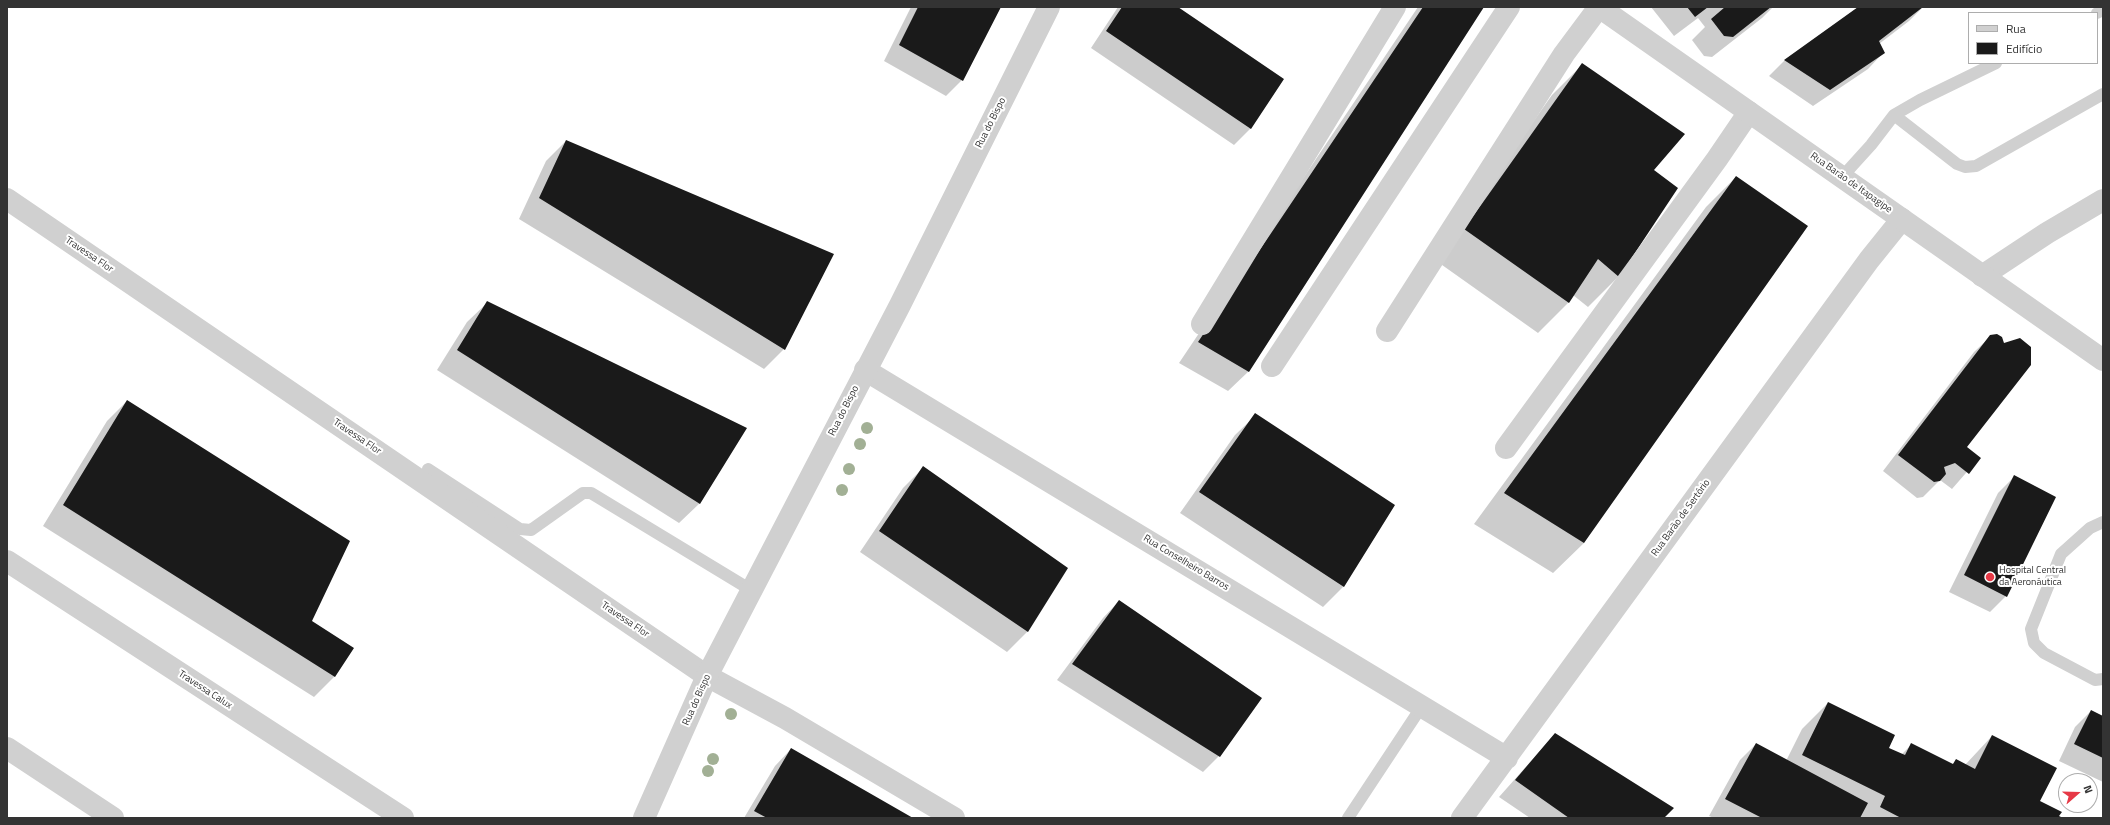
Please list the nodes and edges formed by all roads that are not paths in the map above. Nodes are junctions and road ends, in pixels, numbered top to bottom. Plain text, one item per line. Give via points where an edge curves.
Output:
1 (1049, 7) edge
2 (1395, 7) edge
3 (1509, 7) edge
4 (1599, 7) edge
5 (1994, 64) edge
6 (2103, 94) edge
7 (1749, 112) junction
8 (1894, 116) junction
9 (1842, 177) junction
10 (7, 199) edge
11 (2103, 200) edge
12 (1902, 219) junction
13 (1982, 276) junction
14 (1202, 324) dead end
15 (1387, 331) dead end
16 (2103, 360) edge
17 (1272, 366) dead end
18 (865, 370) junction
19 (1506, 448) dead end
20 (428, 469) dead end
21 (2103, 522) edge
22 (7, 561) edge
23 (751, 590) junction
24 (707, 676) junction
25 (2103, 679) edge
26 (1422, 706) junction
27 (7, 748) edge
28 (1507, 758) junction
29 (113, 818) edge
30 (403, 818) edge
31 (644, 818) edge
32 (954, 818) edge
33 (1348, 818) edge
34 (1462, 818) edge

1 - 18 street, Rua do Bispo
2 - 14 street
3 - 17 street
4 - 7 street, Rua Barão de Itapagipe
4 - 15 street via 1564,54
5 - 8 lane via 1920,100
6 - 8 lane via 1976,166 1965,167 1957,164
7 - 9 street, Rua Barão de Itapagipe
7 - 19 street
8 - 9 lane
9 - 12 street, Rua Barão de Itapagipe
10 - 24 street, Travessa Flor
11 - 13 street
12 - 13 street, Rua Barão de Itapagipe
12 - 28 street, Rua Barão de Sertório via 1864,266
13 - 16 street, Rua Barão de Itapagipe
18 - 23 street, Rua do Bispo
18 - 26 street, Rua Conselheiro Barros
20 - 23 lane via 520,529 531,530 583,493 591,493
21 - 25 lane via 2090,528 2061,554 2031,629 2034,642 2044,653 2095,680
22 - 30 street, Travessa Calux
23 - 24 street, Rua do Bispo
24 - 31 street, Rua do Bispo
24 - 32 street, Travessa Flor via 785,718
26 - 28 street, Rua Conselheiro Barros
26 - 33 lane
27 - 29 street
28 - 34 street, Rua Barão de Sertório

